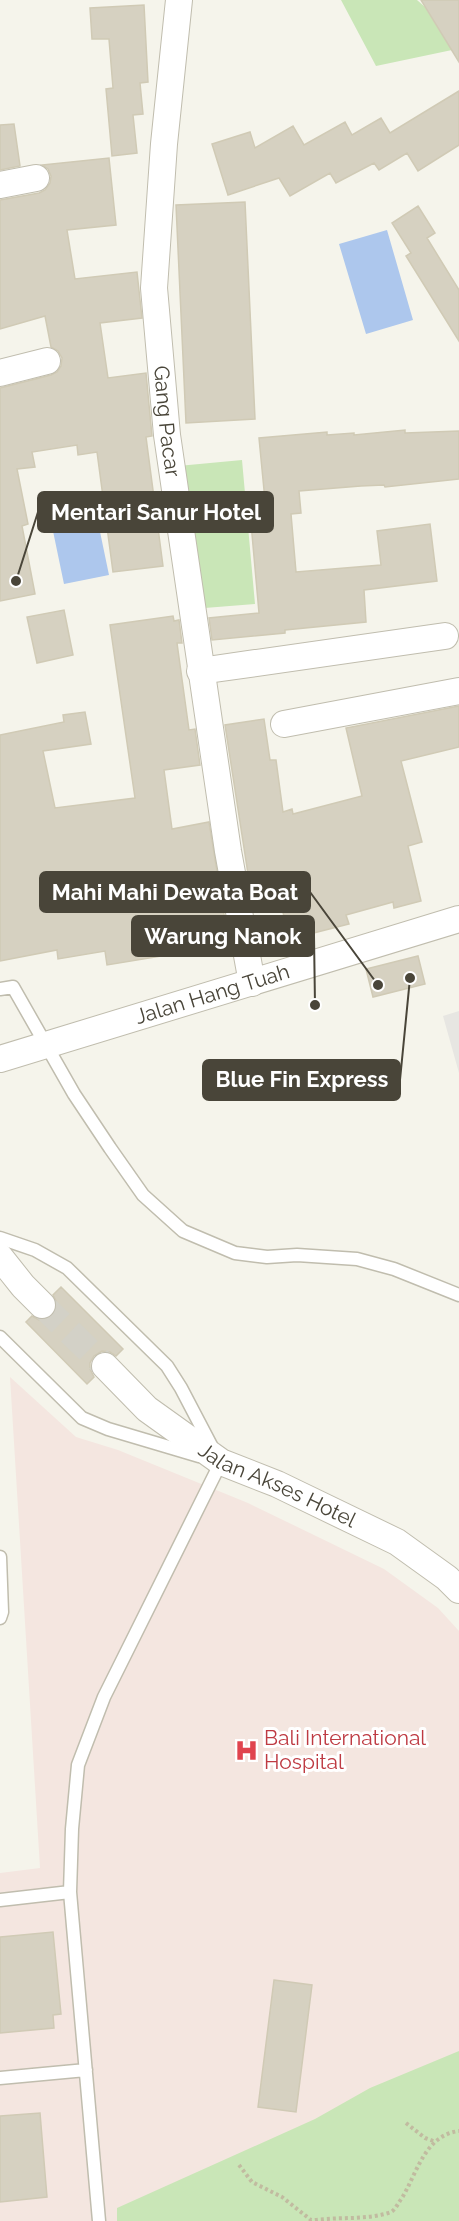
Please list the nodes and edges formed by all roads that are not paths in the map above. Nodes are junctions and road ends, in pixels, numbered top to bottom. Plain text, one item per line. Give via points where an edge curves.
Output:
1 (179, 0) edge
2 (36, 178) dead end
3 (0, 185) edge
4 (47, 361) dead end
5 (0, 373) edge
6 (445, 636) dead end
7 (200, 671) junction
8 (459, 691) edge
9 (284, 724) dead end
10 (459, 919) edge
11 (252, 983) junction
12 (0, 990) edge
13 (46, 1046) junction
14 (0, 1059) edge
15 (0, 1238) edge
16 (0, 1257) edge
17 (459, 1294) edge
18 (42, 1305) tunnel mouth
19 (0, 1337) edge
20 (105, 1366) tunnel mouth
21 (220, 1462) junction
22 (0, 1557) edge
23 (459, 1590) edge
24 (0, 1618) edge
25 (70, 1892) junction
26 (0, 1900) edge
27 (86, 2070) junction
28 (0, 2078) edge
29 (99, 2221) edge

1 - 7 street, Gang Pacar via 154,288 167,435
2 - 3 street
4 - 5 street
6 - 7 street
7 - 11 street, Gang Pacar
8 - 9 street
10 - 11 street, Jalan Hang Tuah
11 - 13 street, Jalan Hang Tuah
12 - 13 lane via 13,987
13 - 14 street, Jalan Hang Tuah
13 - 17 lane via 143,1195 183,1231 235,1253 357,1259
15 - 21 lane via 35,1250 68,1268 167,1366
16 - 18 street
19 - 21 lane via 82,1418 108,1430
20 - 21 street, Jalan Akses Hotel via 147,1409
21 - 23 street, Jalan Akses Hotel via 278,1484 397,1542
21 - 25 lane via 104,1697 78,1765
22 - 24 lane
25 - 26 lane
25 - 27 lane
27 - 28 lane
27 - 29 lane

